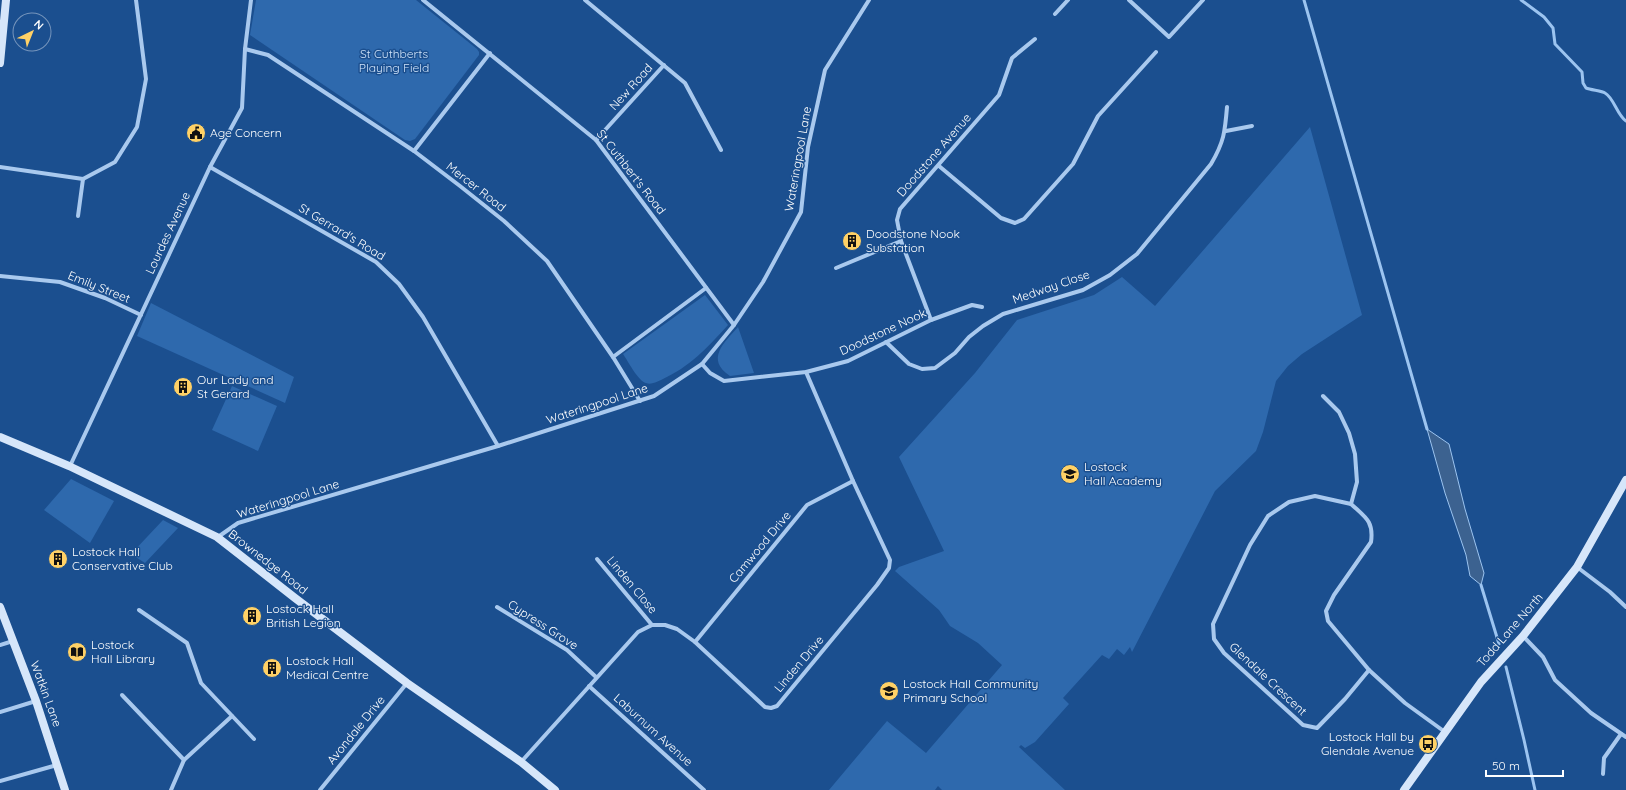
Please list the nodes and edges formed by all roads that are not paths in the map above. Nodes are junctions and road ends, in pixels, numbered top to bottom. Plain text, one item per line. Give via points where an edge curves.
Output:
1 (6, 0) edge
2 (136, 0) edge
3 (252, 0) edge
4 (423, 0) edge
5 (585, 0) edge
6 (869, 0) edge
7 (1129, 0) edge
8 (1203, 0) edge
9 (1066, 1) edge
10 (1055, 14) dead end
11 (1035, 39) dead end
12 (245, 49) junction
13 (1156, 52) dead end
14 (490, 53) junction
15 (0, 63) edge
16 (664, 65) junction
17 (1227, 107) dead end
18 (1252, 126) dead end
19 (1226, 131) junction
20 (596, 140) junction
21 (720, 150) dead end
22 (414, 151) junction
23 (0, 166) edge
24 (939, 166) junction
25 (210, 167) junction
26 (83, 179) junction
27 (78, 216) dead end
28 (901, 241) junction
29 (836, 268) dead end
30 (0, 276) edge
31 (706, 288) junction
32 (982, 307) dead end
33 (141, 315) junction
34 (932, 320) junction
35 (734, 325) junction
36 (886, 342) junction
37 (613, 357) junction
38 (702, 364) junction
39 (806, 372) junction
40 (1323, 396) dead end
41 (640, 401) junction
42 (0, 437) edge
43 (498, 446) junction
44 (69, 466) junction
45 (1626, 480) edge
46 (853, 481) junction
47 (1351, 504) junction
48 (217, 537) junction
49 (597, 559) dead end
50 (1577, 567) junction
51 (0, 607) edge
52 (496, 607) dead end
53 (1626, 607) edge
54 (139, 610) dead end
55 (652, 625) junction
56 (1522, 636) junction
57 (13, 641) junction
58 (695, 642) junction
59 (0, 645) edge
60 (1370, 670) junction
61 (596, 677) junction
62 (407, 683) junction
63 (589, 686) junction
64 (122, 695) dead end
65 (36, 701) junction
66 (0, 712) edge
67 (232, 716) junction
68 (1445, 732) junction
69 (1621, 734) junction
70 (1626, 738) edge
71 (254, 739) dead end
72 (184, 760) junction
73 (520, 762) junction
74 (53, 766) junction
75 (1603, 774) dead end
76 (0, 781) edge
77 (65, 790) edge
78 (171, 790) edge
79 (320, 790) edge
80 (555, 790) edge
81 (704, 790) edge
82 (1404, 790) edge

1 - 15 main road
2 - 26 street via 146,79 137,127 115,162
3 - 12 street, Lourdes Avenue
4 - 14 street, St Cuthbert's Road
5 - 16 street
6 - 35 street, Wateringpool Lane via 825,70 808,147 801,212 763,282
7 - 8 street via 1169,37
9 - 10 street
11 - 24 street, Doodstone Avenue via 1012,58 999,96
12 - 22 street, Mercer Road via 268,54
12 - 25 street, Lourdes Avenue via 242,108
13 - 24 street via 1098,116 1073,164 1024,219 1015,223 1001,218
14 - 20 street, St Cuthbert's Road
14 - 22 street
16 - 20 street, New Road
16 - 21 street via 685,83
17 - 19 street, Medway Close
18 - 19 street
19 - 36 street, Medway Close via 1211,164 1137,254 1110,275 1083,290 1002,314 969,337 935,368 922,369 909,364
20 - 31 street, St Cuthbert's Road
22 - 37 street, Mercer Road via 498,217 547,261
23 - 26 street
24 - 28 street, Doodstone Avenue via 900,209 897,220
25 - 33 street, Lourdes Avenue
25 - 43 street, St Gerrard's Road via 376,262 400,284 423,317
26 - 27 street
28 - 29 street
28 - 34 street, Doodstone Avenue
30 - 33 street, Emily Street via 60,282 105,298
31 - 35 street, St Cuthbert's Road
31 - 37 street
32 - 34 street, Doodstone Nook via 972,305
33 - 44 street, Lourdes Avenue
34 - 36 street, Doodstone Nook
35 - 38 street, Wateringpool Lane
36 - 39 street, Doodstone Nook via 848,361
37 - 41 street, Mercer Road
38 - 39 street, Doodstone Nook via 710,373 724,381
38 - 41 street, Wateringpool Lane via 654,396
39 - 46 street, Linden Drive
40 - 47 street via 1339,412 1353,447 1358,482
41 - 43 street, Wateringpool Lane
42 - 44 main road, Brownedge Road
43 - 48 street, Wateringpool Lane via 238,523
44 - 48 main road, Brownedge Road
45 - 50 main road, Todd Lane North
46 - 58 street, Camwood Drive via 807,505
46 - 58 street, Linden Drive via 890,560 889,568 777,706 765,707
47 - 60 street via 1369,521 1373,531 1371,542 1334,595 1326,611 1328,621
47 - 60 street, Glendale Crescent via 1316,496 1289,502 1268,516 1250,544 1213,624 1214,639 1224,653 1303,725 1317,728
48 - 62 main road, Brownedge Road
49 - 55 street, Linden Close
50 - 53 street
50 - 56 main road, Todd Lane North
51 - 57 main road, Watkin Lane
52 - 61 street, Cypress Grove via 567,650
54 - 67 street via 187,643 201,683
55 - 58 street, Linden Drive via 678,629
55 - 61 street via 638,632
56 - 68 main road, Todd Lane North via 1481,682
56 - 69 street via 1543,656 1555,680 1591,713
57 - 59 street
57 - 65 main road, Watkin Lane
60 - 68 street via 1405,703
61 - 63 street
62 - 73 main road, Brownedge Road
62 - 79 street, Avondale Drive
63 - 73 street
63 - 81 street, Laburnum Avenue
64 - 72 street
65 - 66 street
65 - 74 main road, Watkin Lane
67 - 71 street
67 - 72 street
68 - 82 main road, Todd Lane North
69 - 70 street
69 - 75 street via 1604,758
72 - 78 street
73 - 80 main road, Brownedge Road
74 - 76 street
74 - 77 main road, Watkin Lane

